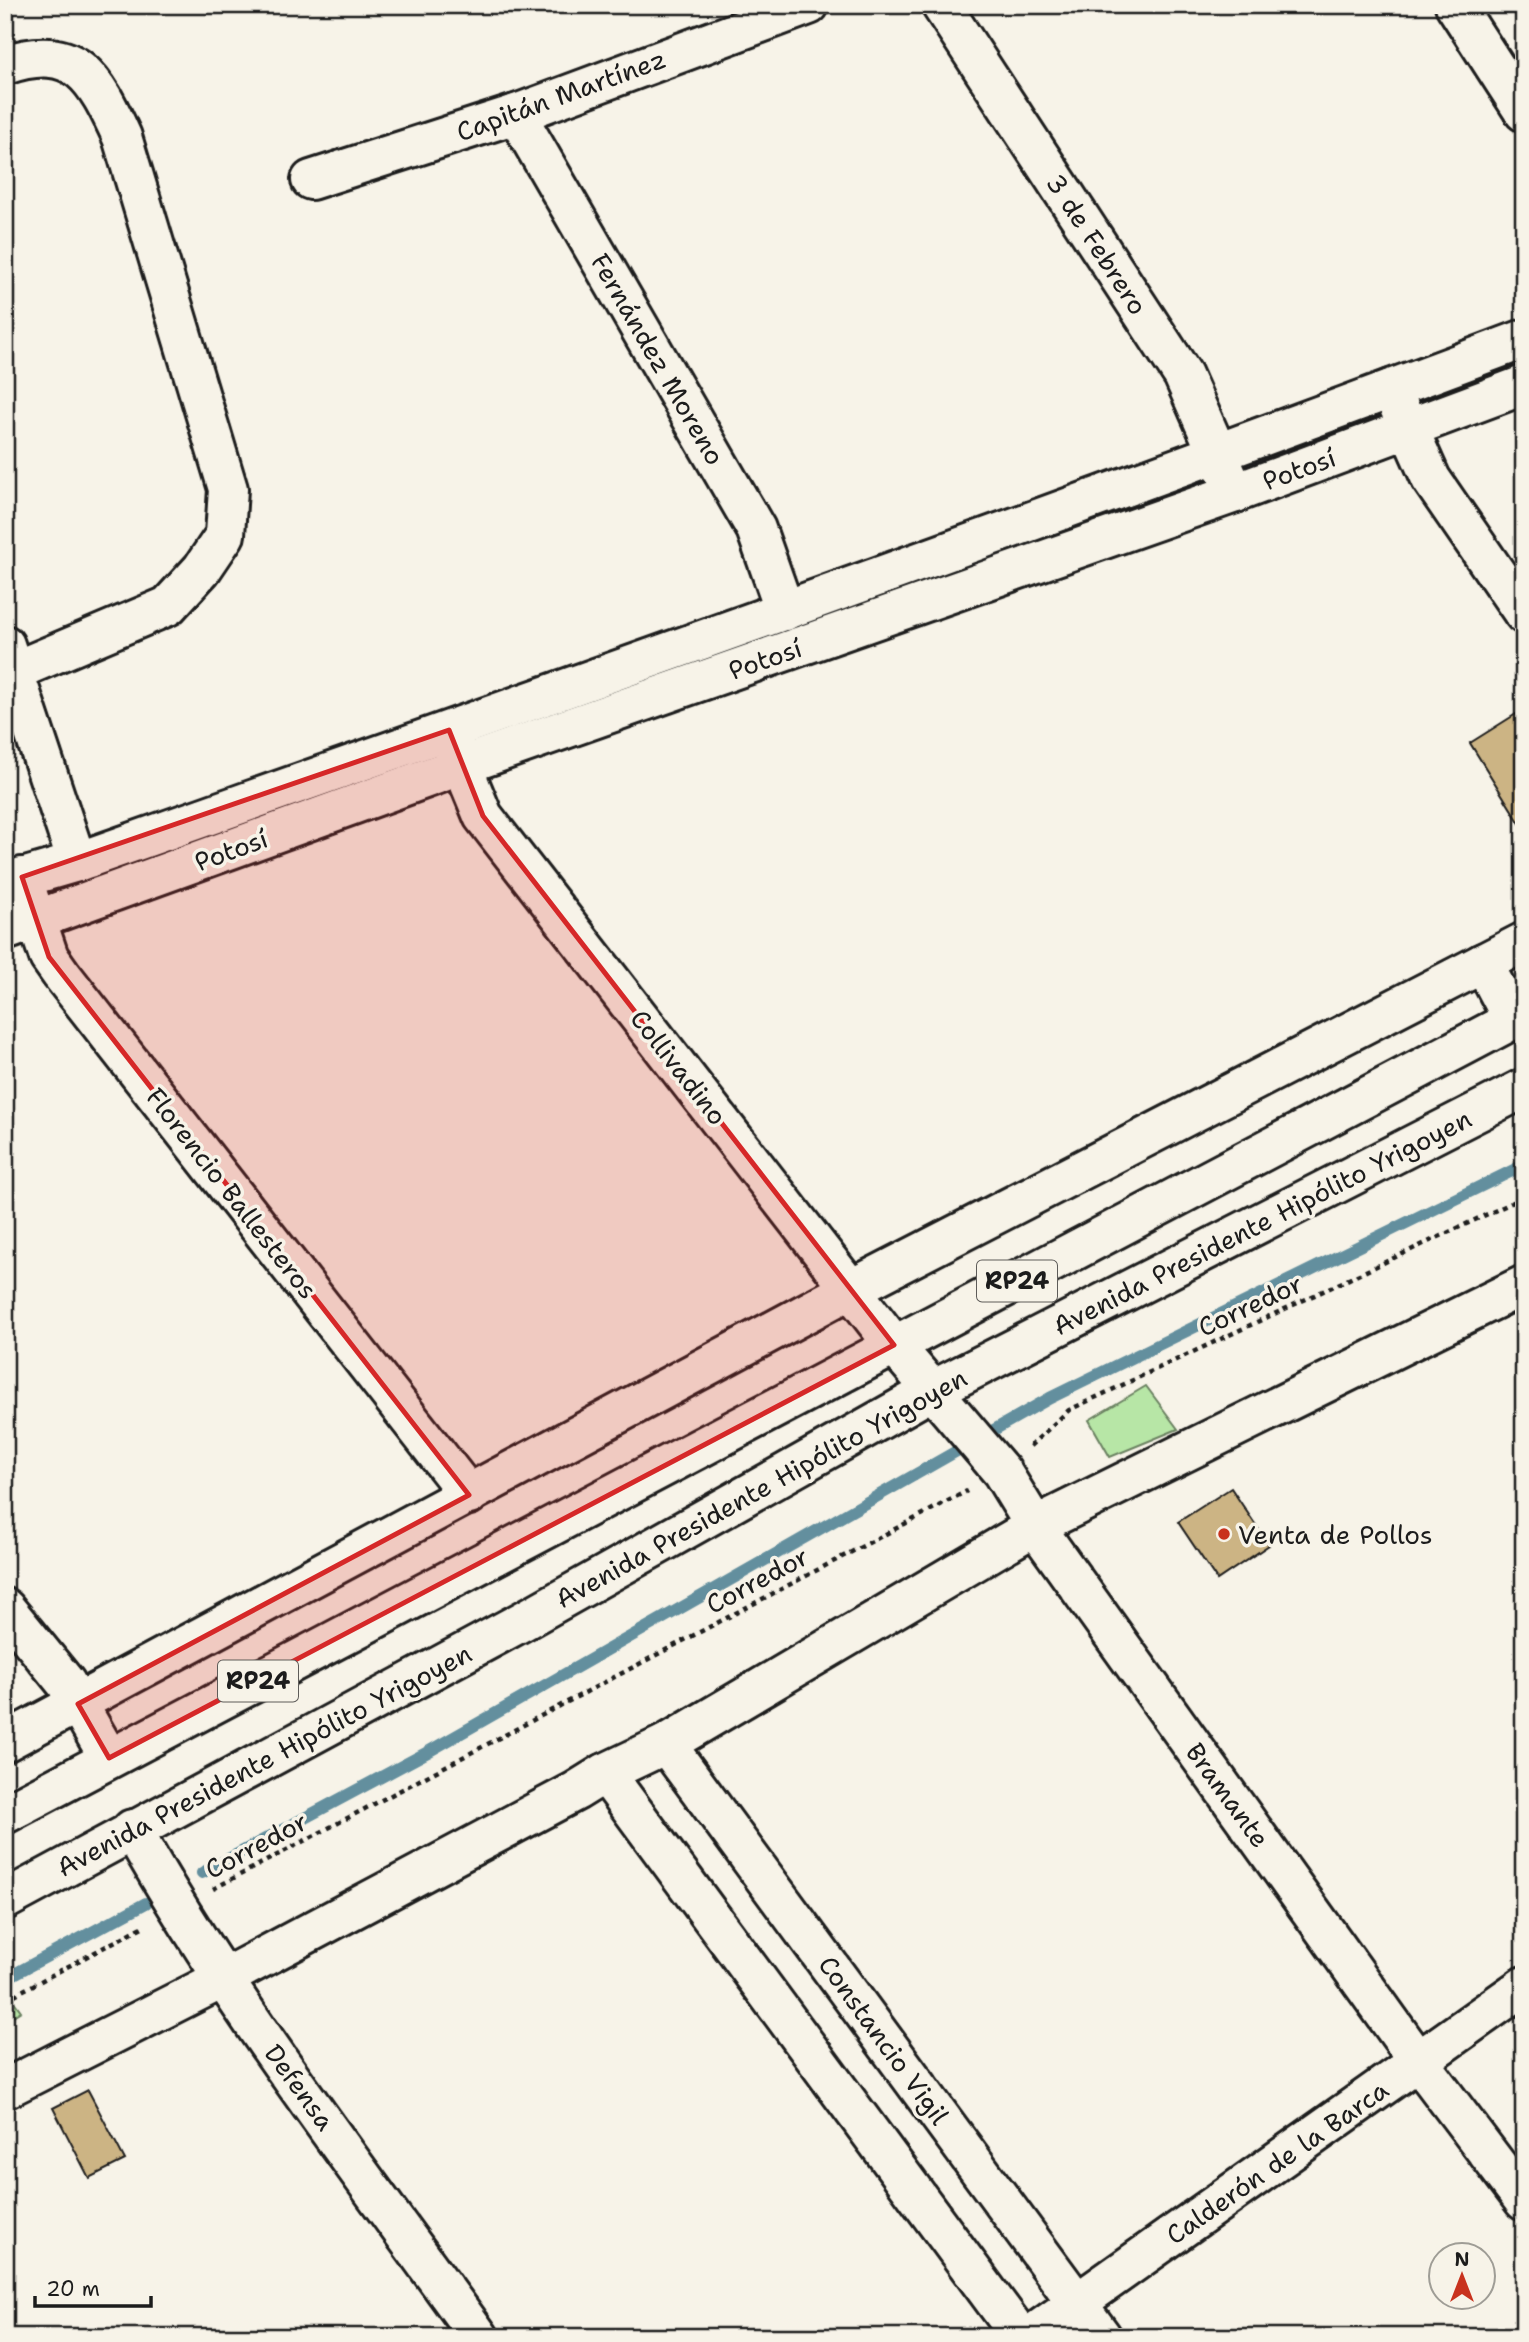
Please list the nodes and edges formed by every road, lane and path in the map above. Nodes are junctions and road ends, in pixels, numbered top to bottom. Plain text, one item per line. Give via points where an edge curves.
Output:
1 (809, 5) edge
2 (941, 5) edge
3 (1455, 5) edge
4 (5, 65) edge
5 (1524, 112) edge
6 (516, 114) junction
7 (311, 180) dead end
8 (1524, 338) edge
9 (1524, 385) edge
10 (1391, 389) junction
11 (1408, 429) junction
12 (1220, 454) junction
13 (1235, 493) junction
14 (785, 611) junction
15 (1524, 614) edge
16 (10, 658) edge
17 (449, 730) junction
18 (460, 766) junction
19 (77, 862) junction
20 (14, 880) edge
21 (21, 926) edge
22 (1524, 942) edge
23 (1483, 963) junction
24 (1519, 1017) edge
25 (1524, 1088) edge
26 (1524, 1197) edge
27 (1524, 1284) edge
28 (850, 1289) junction
29 (894, 1345) junction
30 (933, 1390) junction
31 (996, 1465) junction
32 (469, 1495) junction
33 (1035, 1526) junction
34 (5, 1608) edge
35 (78, 1704) junction
36 (5, 1742) edge
37 (666, 1744) junction
38 (109, 1758) junction
39 (605, 1773) junction
40 (5, 1814) edge
41 (132, 1829) junction
42 (5, 1900) edge
43 (177, 1909) junction
44 (222, 1979) junction
45 (1524, 1986) edge
46 (5, 2000) edge
47 (1419, 2062) junction
48 (5, 2090) edge
49 (1524, 2201) edge
50 (1077, 2303) junction
51 (479, 2337) edge
52 (1021, 2337) edge
53 (1029, 2337) edge
54 (1102, 2337) edge

1 - 6 street, Capitán Martínez
2 - 12 street, 3 de Febrero via 1182,375
3 - 5 street
4 - 16 street via 49,55 72,62 105,101 126,150 228,489 225,535 202,569 167,606
6 - 7 street, Capitán Martínez
6 - 14 street, Fernández Moreno via 756,529
8 - 10 street, Potosí
9 - 11 street, Potosí
10 - 11 street
10 - 12 street, Potosí
11 - 13 street, Potosí
11 - 15 street via 1431,479
12 - 13 street, 3 de Febrero
12 - 14 street, Potosí
13 - 18 street, Potosí
14 - 17 street, Potosí
16 - 19 street
17 - 18 street, Collivadino
17 - 19 street, Potosí
18 - 21 street, Potosí
18 - 28 street, Collivadino via 483,816
19 - 20 street, Potosí
20 - 21 street, Florencio Ballesteros
21 - 32 street, Florencio Ballesteros
22 - 23 street
23 - 24 street
23 - 28 street
24 - 29 street, RP24
25 - 30 street, Avenida Presidente Hipólito Yrigoyen / RP24
26 - 31 path, Corredor via 1069,1410
27 - 33 street
28 - 29 street, Collivadino
28 - 32 street
29 - 30 street, Collivadino
29 - 38 street, RP24
30 - 31 street, Bramante
30 - 41 street, Avenida Presidente Hipólito Yrigoyen / RP24 via 523,1621
31 - 33 street, Bramante
31 - 43 path, Corredor
32 - 35 street
33 - 37 street
33 - 47 street, Bramante
34 - 35 street
35 - 36 street
35 - 38 street
37 - 39 street
37 - 50 street, Constancio Vigil
38 - 40 street, RP24
39 - 44 street
39 - 52 street
41 - 42 street, Avenida Presidente Hipólito Yrigoyen / RP24
41 - 43 street, Defensa
43 - 44 street, Defensa
43 - 46 path, Corredor
44 - 48 street
44 - 51 street, Defensa
45 - 47 street, Calderón de la Barca
47 - 49 street, Bramante
47 - 50 street, Calderón de la Barca
50 - 53 street, Calderón de la Barca
50 - 54 street, Constancio Vigil

